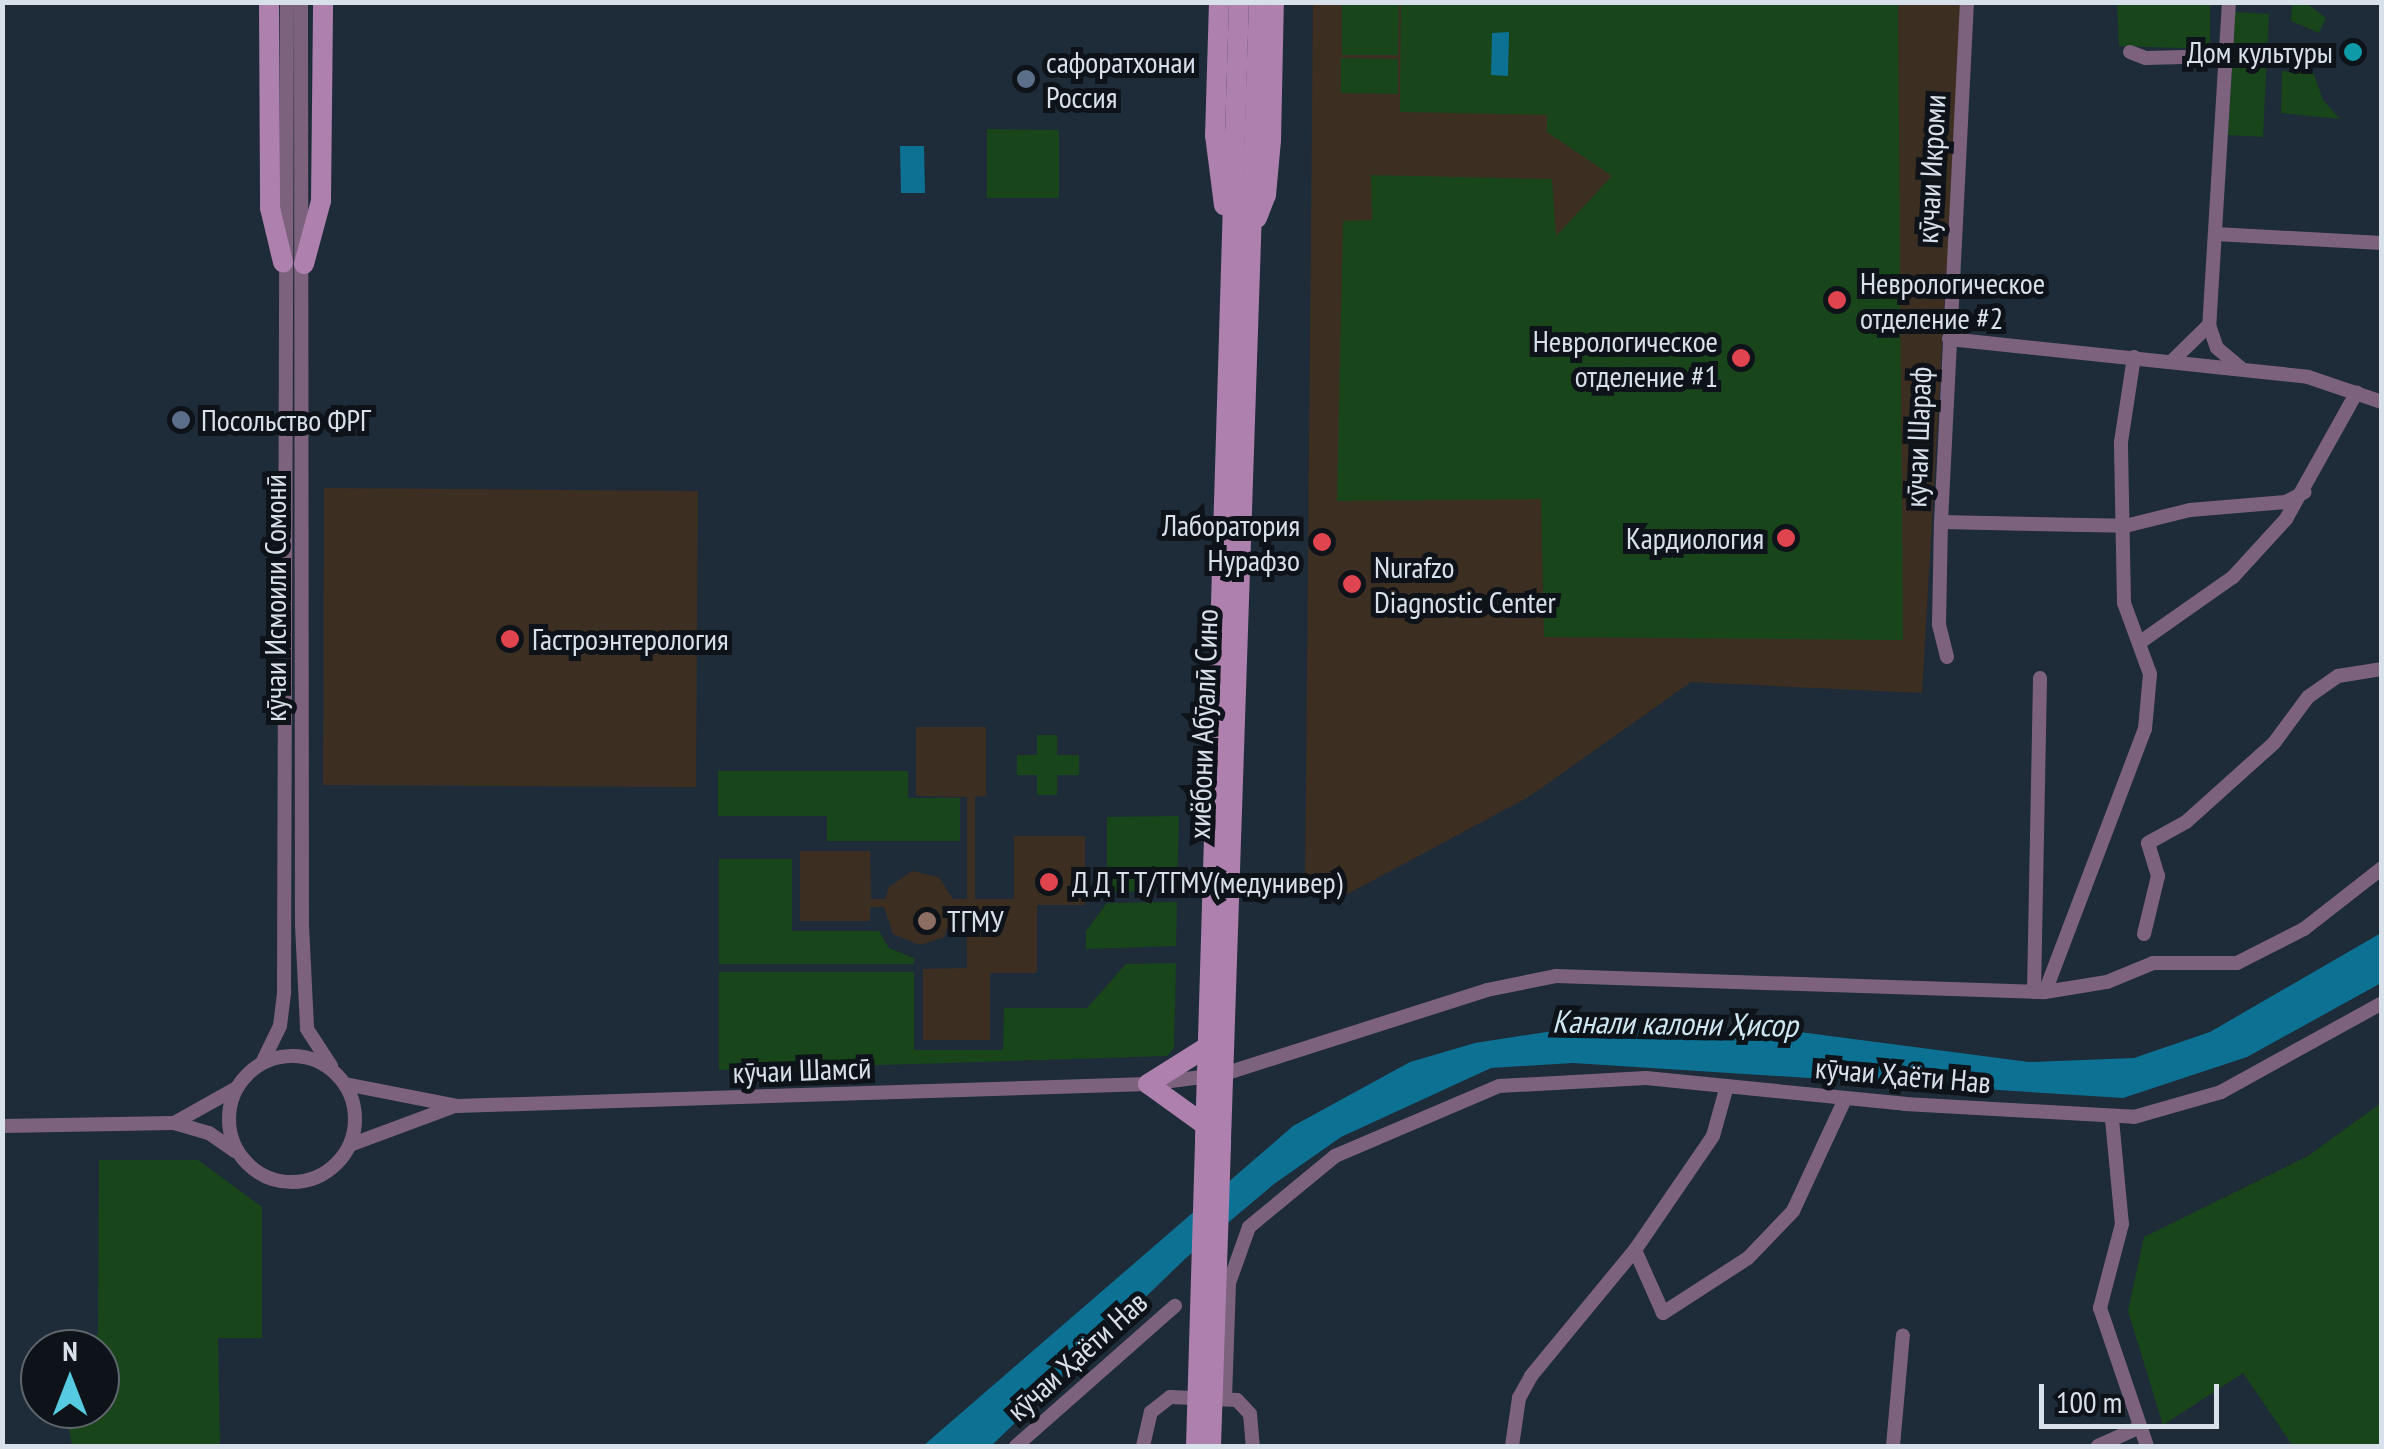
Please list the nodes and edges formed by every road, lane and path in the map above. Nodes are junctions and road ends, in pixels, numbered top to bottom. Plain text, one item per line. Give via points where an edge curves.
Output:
1 (270, 2) edge
2 (287, 2) edge
3 (301, 2) edge
4 (323, 2) edge
5 (1219, 2) edge
6 (1239, 2) edge
7 (1259, 2) edge
8 (1274, 2) edge
9 (1967, 2) edge
10 (2229, 2) edge
11 (2130, 52) dead end
12 (2222, 56) junction
13 (293, 97) junction
14 (1241, 232) junction
15 (2216, 234) junction
16 (2382, 243) edge
17 (283, 262) junction
18 (304, 264) junction
19 (2209, 325) junction
20 (1949, 339) junction
21 (2134, 357) junction
22 (2172, 360) junction
23 (2240, 367) junction
24 (2357, 392) junction
25 (2382, 402) edge
26 (282, 468) junction
27 (302, 468) junction
28 (2305, 492) junction
29 (1941, 522) junction
30 (2124, 526) junction
31 (2139, 643) junction
32 (1946, 657) dead end
33 (2382, 669) edge
34 (2040, 678) dead end
35 (2382, 868) edge
36 (2144, 934) dead end
37 (2040, 992) junction
38 (2382, 1002) edge
39 (1207, 1047) junction
40 (262, 1064) junction
41 (331, 1066) junction
42 (1215, 1076) junction
43 (345, 1084) junction
44 (1148, 1084) junction
45 (1727, 1086) junction
46 (237, 1088) junction
47 (1845, 1099) junction
48 (457, 1106) junction
49 (2112, 1119) junction
50 (174, 1124) junction
51 (2, 1126) edge
52 (1210, 1135) junction
53 (350, 1144) junction
54 (238, 1152) junction
55 (1635, 1250) junction
56 (1174, 1306) dead end
57 (1903, 1335) dead end
58 (1225, 1398) junction
59 (2138, 1428) junction
60 (1016, 1446) edge
61 (1144, 1446) edge
62 (1196, 1446) edge
63 (1211, 1446) edge
64 (1253, 1446) edge
65 (1512, 1446) edge
66 (1893, 1446) edge
67 (2098, 1446) edge
68 (2146, 1446) edge

1 - 17 main road via 270,208
2 - 13 street, кӯчаи Исмоили Сомонӣ
3 - 13 street, кӯчаи Исмоили Сомонӣ
4 - 18 main road via 321,201
5 - 14 main road via 1215,135
6 - 14 main road, хиёбони Абӯалӣ Сино
7 - 14 main road, хиёбони Абӯалӣ Сино
8 - 14 main road via 1266,195
9 - 20 street, кӯчаи Икроми
10 - 12 street
11 - 12 street via 2146,58
12 - 15 street
13 - 17 street, кӯчаи Исмоили Сомонӣ
13 - 18 street, кӯчаи Исмоили Сомонӣ
14 - 39 main road, хиёбони Абӯалӣ Сино
14 - 42 main road, хиёбони Абӯалӣ Сино
15 - 16 street
15 - 19 street
17 - 26 street, кӯчаи Исмоили Сомонӣ
18 - 27 street, кӯчаи Исмоили Сомонӣ
19 - 22 street
19 - 23 street via 2217,348
20 - 21 street, кӯчаи Шараф
20 - 29 street, кӯчаи Шараф
21 - 22 street, кӯчаи Шараф
21 - 30 street via 2121,442
22 - 23 street, кӯчаи Шараф
23 - 24 street, кӯчаи Шараф
24 - 25 street, кӯчаи Шараф
24 - 28 street
26 - 27 street
26 - 40 street, кӯчаи Исмоили Сомонӣ via 284,991 280,1026
27 - 41 street, кӯчаи Исмоили Сомонӣ via 302,925 307,1028
28 - 30 street, кӯчаи Шараф via 2286,502 2190,510
28 - 31 street via 2233,577
29 - 30 street, кӯчаи Шараф
29 - 32 street via 1939,624
30 - 31 street via 2124,603
31 - 37 street via 2150,674 2144,729
33 - 36 street via 2338,676 2308,697 2274,743 2186,822 2148,843 2158,876
34 - 37 street
35 - 37 street, кӯчаи Шамсӣ via 2304,929 2237,963 2153,963 2107,982
37 - 42 street, кӯчаи Шамсӣ via 1556,976 1413,1012
38 - 49 street, кӯчаи Ҳаёти Нав via 2221,1092
39 - 42 main road, хиёбони Абӯалӣ Сино
39 - 44 main road
40 - 41 street via 304,1057
40 - 46 street, кӯчаи Шамсӣ
41 - 43 street
42 - 44 street, кӯчаи Шамсӣ
42 - 52 main road, хиёбони Абӯалӣ Сино
43 - 48 street, кӯчаи Шамсӣ
43 - 53 street via 356,1120
44 - 48 street, кӯчаи Шамсӣ
44 - 52 main road
45 - 47 street, кӯчаи Ҳаёти Нав
45 - 55 street via 1713,1136
45 - 58 street, кӯчаи Ҳаёти Нав via 1596,1076 1499,1086 1335,1156 1280,1196 1242,1239 1229,1284
46 - 50 street, кӯчаи Шамсӣ
46 - 54 street via 228,1120
47 - 49 street, кӯчаи Ҳаёти Нав
47 - 55 street via 1793,1211 1748,1258 1663,1313
48 - 53 street, кӯчаи Шамсӣ
49 - 59 street via 2122,1224 2100,1308
50 - 51 street, кӯчаи Шамсӣ
50 - 54 street, кӯчаи Шамсӣ via 209,1133
52 - 62 main road, хиёбони Абӯалӣ Сино, bridge
52 - 63 main road, хиёбони Абӯалӣ Сино, bridge
53 - 54 street, кӯчаи Шамсӣ via 322,1175 291,1182 260,1174
55 - 65 street via 1531,1376 1519,1398
56 - 60 street, кӯчаи Ҳаёти Нав
57 - 66 street
58 - 61 street via 1162,1399 1147,1421
58 - 64 street via 1245,1405
59 - 67 street
59 - 68 street

